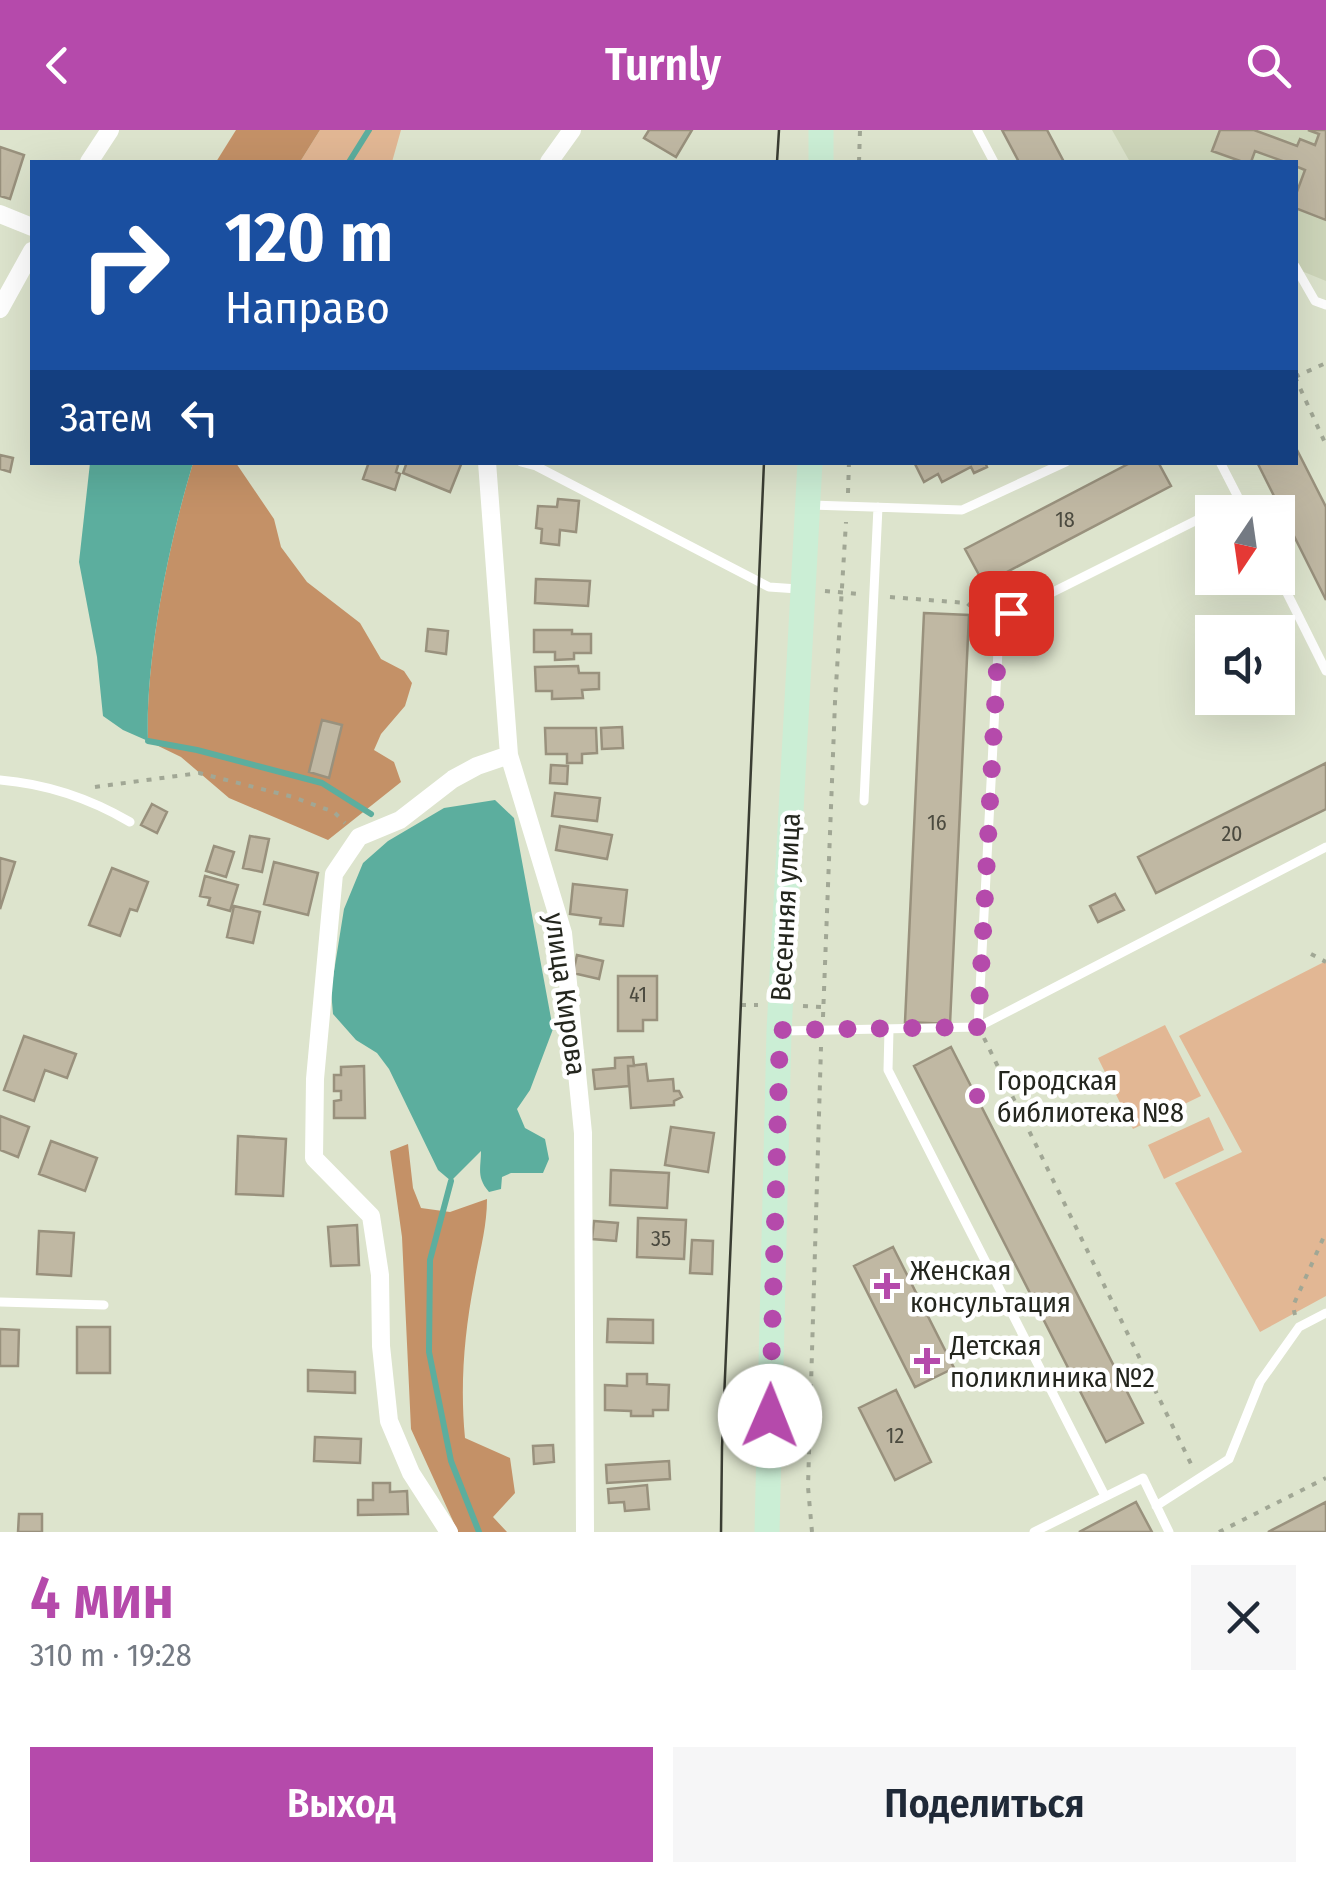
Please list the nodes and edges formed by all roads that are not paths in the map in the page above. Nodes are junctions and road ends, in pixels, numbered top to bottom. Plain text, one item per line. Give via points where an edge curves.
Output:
1 (110, 130) edge
2 (572, 130) edge
3 (821, 130) edge
4 (977, 130) edge
5 (91, 160) edge
6 (550, 160) edge
7 (821, 160) edge
8 (993, 160) edge
9 (0, 214) edge
10 (30, 226) edge
11 (30, 256) edge
12 (1298, 272) edge
13 (1326, 305) edge
14 (0, 309) edge
15 (487, 465) edge
16 (532, 465) edge
17 (810, 465) edge
18 (1060, 465) edge
19 (1222, 465) edge
20 (1237, 495) edge
21 (808, 504) junction
22 (878, 507) junction
23 (1195, 521) edge
24 (801, 589) junction
25 (1288, 595) edge
26 (1326, 671) edge
27 (509, 755) junction
28 (0, 780) edge
29 (864, 801) dead end
30 (130, 822) dead end
31 (1326, 847) edge
32 (978, 1027) junction
33 (780, 1030) junction
34 (889, 1030) junction
35 (0, 1302) edge
36 (104, 1305) dead end
37 (1326, 1313) edge
38 (1106, 1496) junction
39 (1156, 1506) junction
40 (449, 1532) edge
41 (585, 1532) edge
42 (767, 1532) edge
43 (1034, 1532) edge
44 (1170, 1532) edge

1 - 5 street
2 - 6 street
3 - 7 main road
4 - 8 lane
9 - 10 street
11 - 14 street
12 - 13 lane via 1314,302
15 - 27 street, улица Кирова
16 - 24 lane via 770,587
17 - 21 main road, Весенняя улица
18 - 22 lane via 962,510
19 - 20 lane
21 - 22 lane
21 - 24 main road, Весенняя улица
22 - 29 lane
23 - 32 lane via 1011,613 999,632
24 - 33 main road, Весенняя улица
25 - 26 lane
27 - 40 street via 477,766 400,820 359,836 334,874 315,1079 314,1158 371,1216 389,1421
27 - 41 street, улица Кирова via 563,932 582,1115
28 - 30 lane via 68,792
31 - 32 lane
32 - 34 lane
33 - 34 lane
33 - 42 main road, Весенняя улица
34 - 38 lane via 888,1070
35 - 36 lane
37 - 39 lane via 1299,1327 1260,1382 1229,1459
38 - 39 lane via 1142,1478
38 - 43 lane
39 - 44 lane

